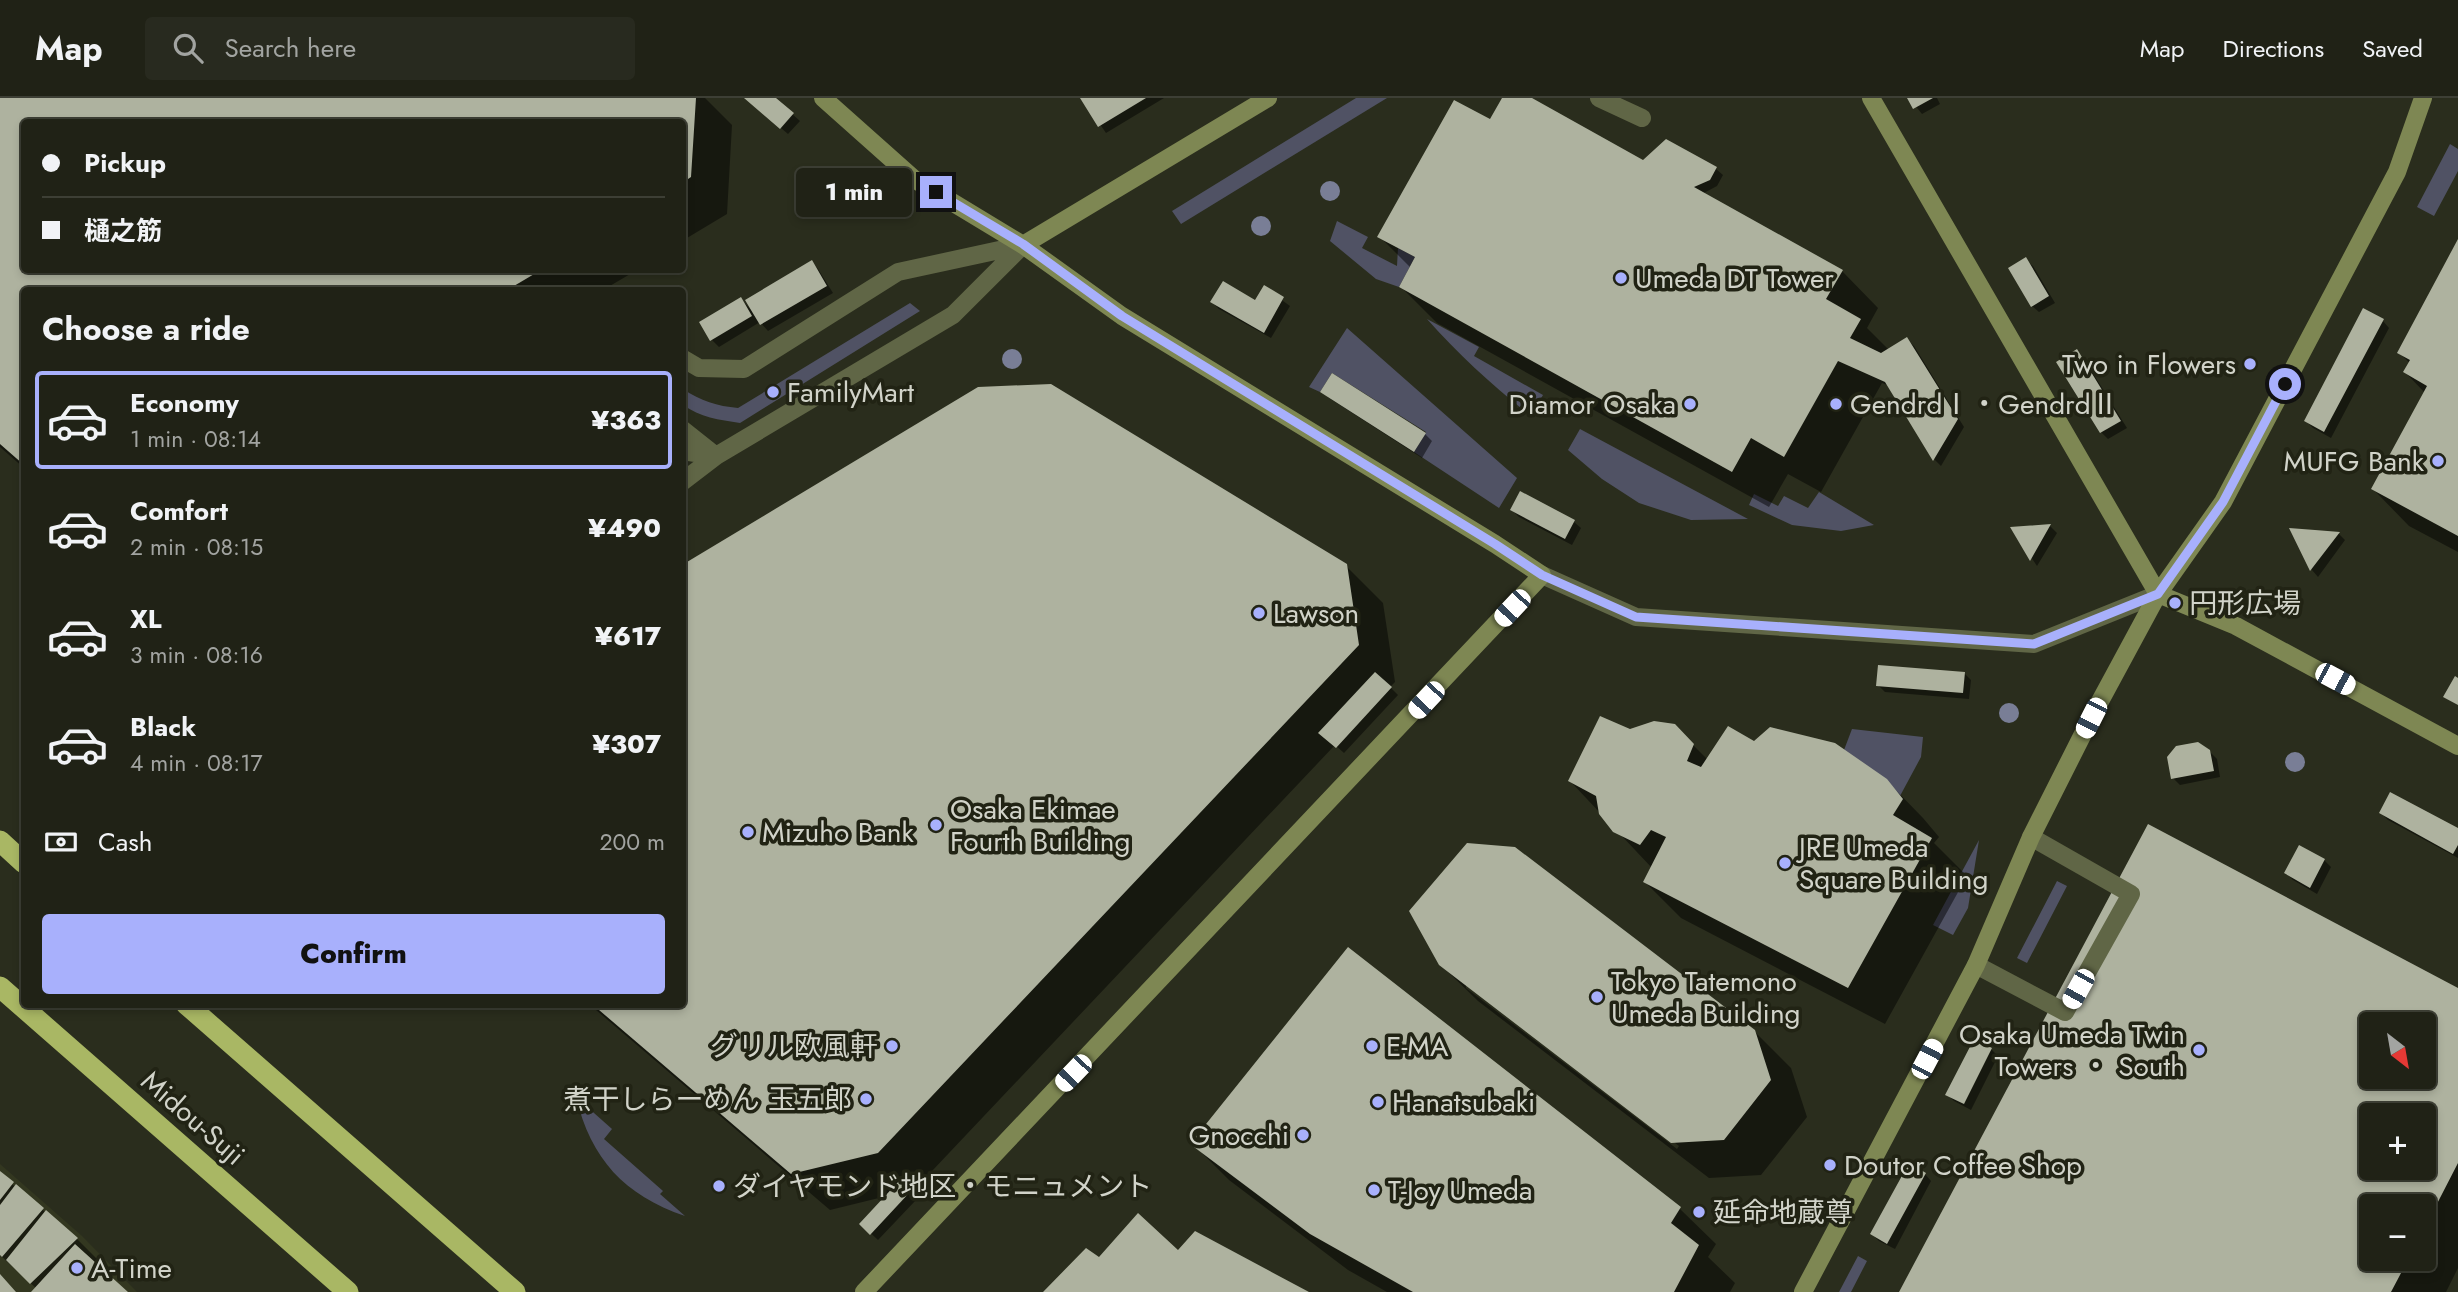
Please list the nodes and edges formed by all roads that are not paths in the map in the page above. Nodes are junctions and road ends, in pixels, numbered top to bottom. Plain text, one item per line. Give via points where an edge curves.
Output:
1 (823, 98) edge
2 (1268, 98) edge
3 (1599, 98) edge
4 (1871, 98) edge
5 (2423, 98) edge
6 (1642, 118) dead end
7 (1023, 244) junction
8 (686, 360) edge
9 (686, 432) edge
10 (686, 452) edge
11 (716, 456) junction
12 (686, 479) edge
13 (1542, 575) junction
14 (2158, 594) junction
15 (2458, 746) edge
16 (2031, 837) junction
17 (0, 841) edge
18 (21, 860) edge
19 (1976, 965) junction
20 (0, 986) edge
21 (21, 1004) edge
22 (25, 1008) edge
23 (191, 1008) edge
24 (348, 1292) edge
25 (515, 1292) edge
26 (864, 1292) edge
27 (1803, 1292) edge

1 - 7 street via 914,178
2 - 7 street
3 - 6 street
4 - 14 street
5 - 14 street via 2397,172 2229,490
7 - 8 street via 898,272 744,369 699,368
7 - 11 street via 953,315
7 - 13 street via 1122,316
9 - 11 street
10 - 11 street
11 - 12 street
13 - 14 street via 1636,617 2034,644
13 - 26 street
14 - 15 street via 2236,626
14 - 16 street
16 - 19 street
16 - 19 street via 2131,894 2065,1012
17 - 18 highway
19 - 27 street
20 - 21 highway, Midou-Suji
22 - 24 highway, Midou-Suji
23 - 25 highway

